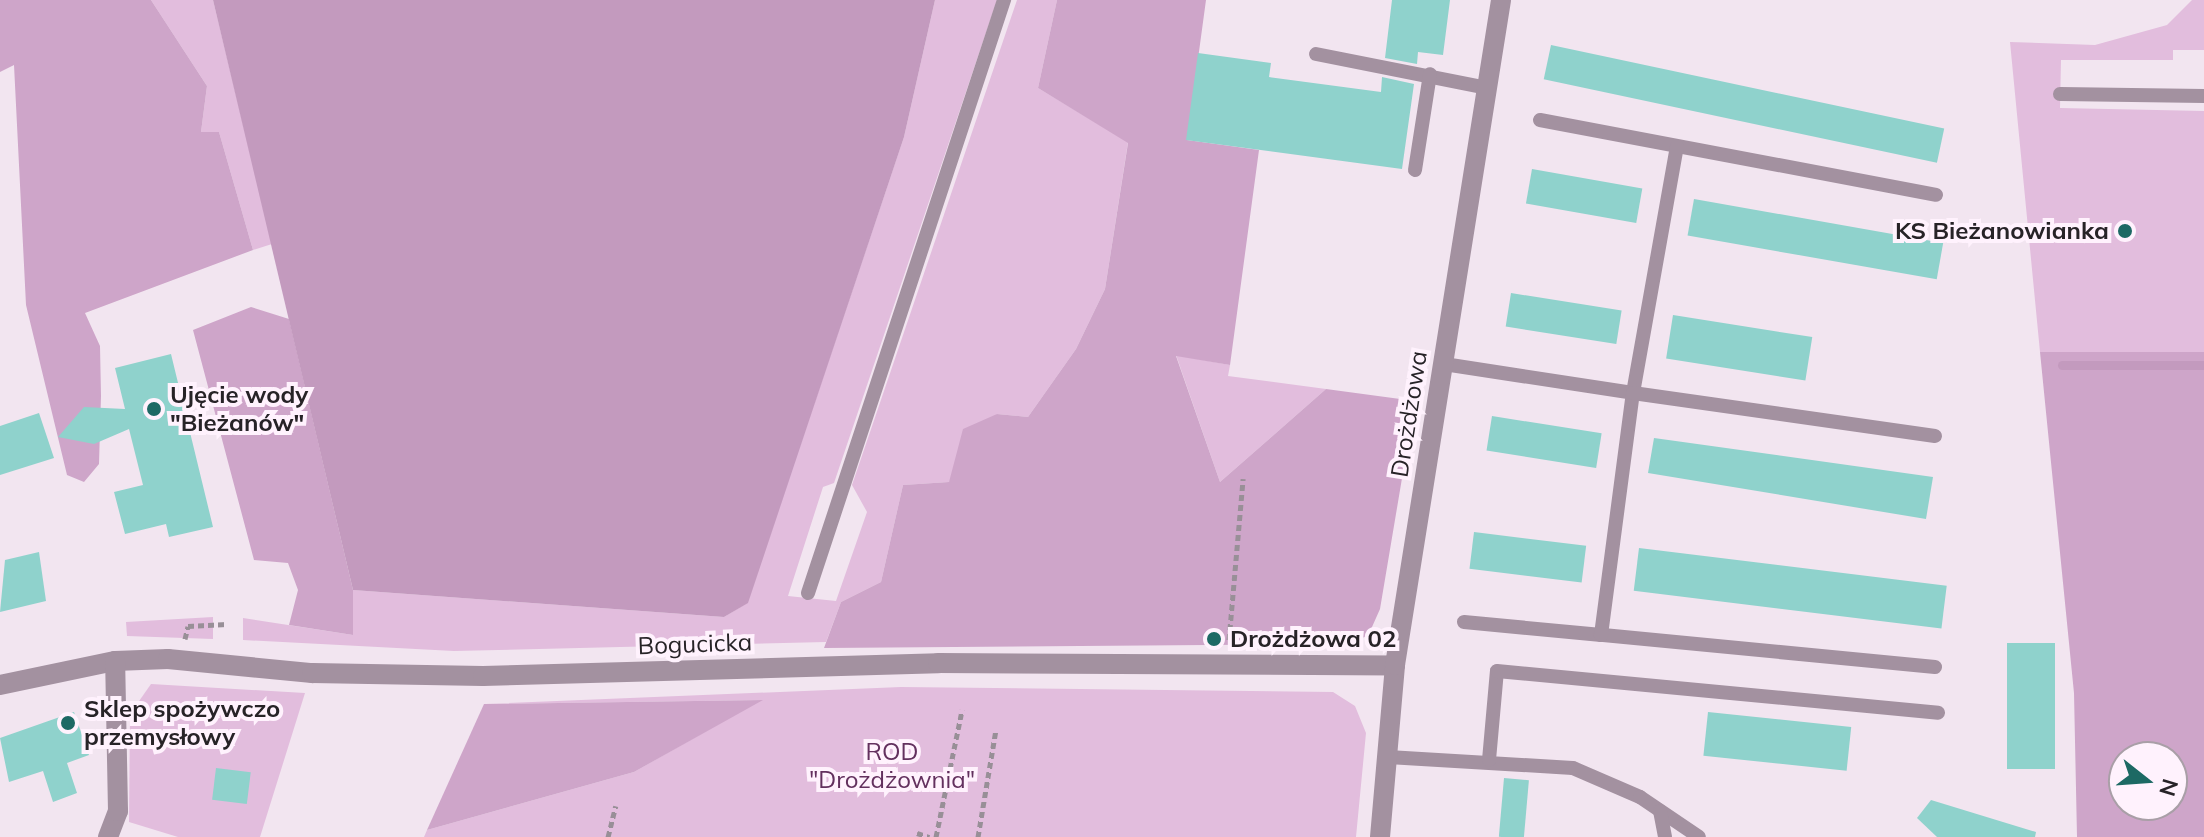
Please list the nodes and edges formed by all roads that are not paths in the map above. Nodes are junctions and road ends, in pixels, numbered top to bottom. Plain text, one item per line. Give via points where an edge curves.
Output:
1 (1004, 0) edge
2 (1501, 0) edge
3 (1316, 54) dead end
4 (1430, 74) junction
5 (1487, 88) junction
6 (2060, 94) dead end
7 (2204, 96) edge
8 (1540, 120) dead end
9 (1677, 147) junction
10 (1415, 170) dead end
11 (1936, 195) dead end
12 (1444, 364) junction
13 (1633, 393) junction
14 (1935, 436) dead end
15 (808, 593) dead end
16 (1464, 622) dead end
17 (1601, 635) junction
18 (115, 661) junction
19 (1395, 665) junction
20 (1935, 667) dead end
21 (0, 685) edge
22 (1938, 713) dead end
23 (1388, 757) junction
24 (1489, 760) junction
25 (1660, 811) junction
26 (108, 837) edge
27 (1380, 837) edge
28 (1665, 837) edge
29 (1699, 837) edge

1 - 15 lane
2 - 5 street, Drożdżowa
3 - 4 lane
4 - 5 lane
4 - 10 lane
5 - 12 street, Drożdżowa
6 - 7 lane
8 - 9 lane
9 - 11 lane
9 - 13 lane
12 - 13 lane
12 - 19 street, Drożdżowa
13 - 14 lane
13 - 17 lane
16 - 17 lane
17 - 20 lane
18 - 19 street, Bogucicka via 483,676 938,663
18 - 21 street, Bogucicka
18 - 26 street via 118,811
19 - 23 street, Drożdżowa
22 - 24 lane via 1497,671
23 - 24 lane
23 - 27 street, Drożdżowa
24 - 25 lane via 1573,768
25 - 28 lane
25 - 29 lane

